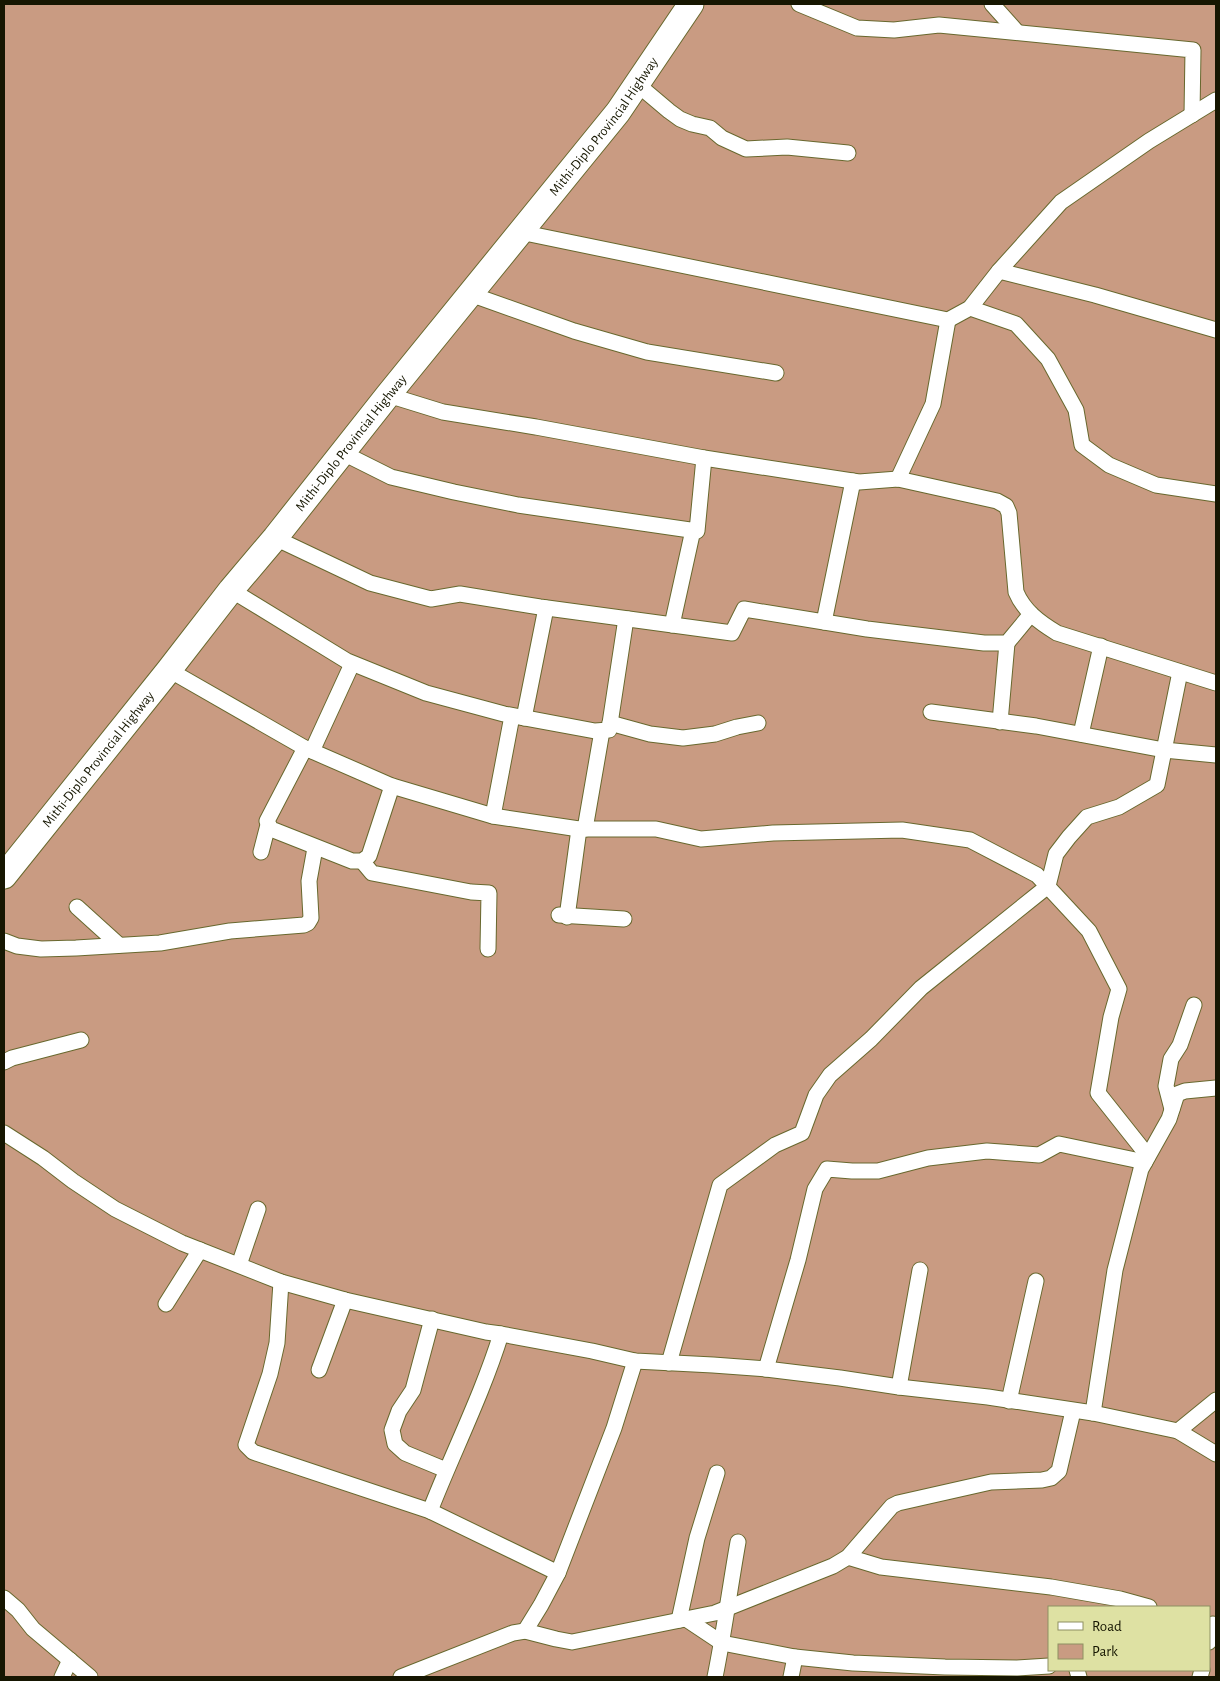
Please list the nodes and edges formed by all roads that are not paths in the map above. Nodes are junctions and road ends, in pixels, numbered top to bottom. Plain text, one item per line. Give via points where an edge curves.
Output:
1 (691, 4) edge
2 (799, 4) edge
3 (992, 4) edge
4 (1018, 32) junction
5 (637, 84) junction
6 (1216, 100) edge
7 (1192, 114) junction
8 (848, 153) dead end
9 (520, 232) junction
10 (999, 271) junction
11 (470, 294) junction
12 (970, 308) junction
13 (948, 320) junction
14 (1216, 330) edge
15 (776, 373) dead end
16 (388, 395) junction
17 (343, 453) junction
18 (704, 458) junction
19 (898, 479) junction
20 (853, 481) junction
21 (1216, 494) edge
22 (693, 530) junction
23 (275, 538) junction
24 (231, 590) junction
25 (546, 608) junction
26 (1031, 614) junction
27 (628, 619) junction
28 (824, 622) junction
29 (672, 625) junction
30 (1007, 642) junction
31 (1101, 646) junction
32 (352, 664) junction
33 (169, 670) junction
34 (1180, 672) junction
35 (1216, 683) edge
36 (931, 712) dead end
37 (518, 717) junction
38 (1000, 722) junction
39 (758, 723) dead end
40 (606, 727) junction
41 (1081, 734) junction
42 (309, 749) junction
43 (1164, 750) junction
44 (1216, 755) edge
45 (392, 786) junction
46 (493, 816) junction
47 (268, 825) junction
48 (582, 829) junction
49 (315, 848) junction
50 (261, 852) dead end
51 (362, 861) junction
52 (4, 876) edge
53 (1048, 886) junction
54 (77, 907) dead end
55 (624, 919) dead end
56 (4, 941) edge
57 (119, 946) junction
58 (488, 949) dead end
59 (1194, 1005) dead end
60 (81, 1040) dead end
61 (4, 1062) edge
62 (1216, 1088) edge
63 (1172, 1109) junction
64 (4, 1133) edge
65 (1147, 1159) junction
66 (258, 1209) dead end
67 (200, 1250) junction
68 (239, 1265) junction
69 (920, 1270) dead end
70 (1036, 1281) dead end
71 (281, 1282) junction
72 (345, 1300) junction
73 (166, 1304) dead end
74 (432, 1319) junction
75 (501, 1334) junction
76 (635, 1361) junction
77 (669, 1363) junction
78 (766, 1369) junction
79 (319, 1370) dead end
80 (899, 1387) junction
81 (1216, 1400) edge
82 (1009, 1401) junction
83 (1073, 1411) junction
84 (1093, 1413) junction
85 (1178, 1431) junction
86 (1216, 1454) edge
87 (446, 1470) junction
88 (717, 1473) dead end
89 (430, 1511) junction
90 (738, 1542) dead end
91 (848, 1557) junction
92 (558, 1573) junction
93 (4, 1598) edge
94 (1086, 1600) edge
95 (1145, 1606) edge
96 (726, 1608) junction
97 (682, 1620) junction
98 (1213, 1624) edge
99 (525, 1631) junction
100 (1210, 1638) edge
101 (722, 1643) junction
102 (794, 1657) junction
103 (70, 1660) junction
104 (1048, 1666) edge
105 (62, 1677) edge
106 (90, 1677) edge
107 (401, 1677) edge
108 (715, 1677) edge
109 (791, 1677) edge

1 - 5 main road, Mithi-Diplo Provincial Highway
2 - 4 street via 857,28 894,30 939,25
3 - 4 street
4 - 7 street via 1193,50
5 - 8 street via 680,119 710,128 722,138 746,149 787,146
5 - 9 main road, Mithi-Diplo Provincial Highway
6 - 7 street
7 - 10 street via 1061,202
9 - 11 main road, Mithi-Diplo Provincial Highway
9 - 13 street
10 - 12 street
10 - 14 street
11 - 15 street via 574,331 647,352
11 - 16 main road, Mithi-Diplo Provincial Highway
12 - 13 street
12 - 21 street via 1016,324 1048,359 1076,410 1082,444 1089,450 1109,465 1156,485
13 - 19 street via 932,404
16 - 17 main road, Mithi-Diplo Provincial Highway
16 - 18 street via 443,412
17 - 22 street via 391,477 454,492 518,506
17 - 23 main road, Mithi-Diplo Provincial Highway
18 - 20 street
18 - 22 street via 697,531
19 - 20 street
19 - 26 street via 998,500 1006,506 1016,592
20 - 28 street
22 - 29 street
23 - 24 main road, Mithi-Diplo Provincial Highway
23 - 25 street via 370,583 431,599 460,594
24 - 32 street
24 - 33 main road, Mithi-Diplo Provincial Highway
25 - 27 street
25 - 37 street
26 - 30 street
26 - 31 street via 1057,633
27 - 29 street
27 - 40 street
28 - 29 street via 744,609 732,633
28 - 30 street via 984,643
30 - 38 street
31 - 34 street
31 - 41 street
32 - 37 street via 426,693
32 - 42 street
33 - 42 street
33 - 52 main road, Mithi-Diplo Provincial Highway
34 - 35 street
34 - 43 street
36 - 38 street
37 - 40 street
37 - 46 street
38 - 41 street
39 - 40 street via 683,738
40 - 48 street
41 - 43 street
42 - 45 street
42 - 47 street via 267,821
43 - 44 street
43 - 53 street via 1158,784 1119,807 1087,817 1056,854
45 - 46 street
45 - 51 street via 369,856
46 - 48 street
47 - 49 street via 270,829
47 - 50 street
48 - 53 street via 656,829 702,839 773,833 902,830 970,840 1037,875
48 - 55 street via 563,916
49 - 51 street via 352,861
49 - 57 street via 309,881 311,918 304,925
51 - 58 street via 372,873 489,894
53 - 65 street via 1089,931 1119,989 1098,1093
53 - 77 street via 921,988 830,1075 816,1095 802,1133 775,1145 720,1185
54 - 57 street
56 - 57 street via 41,949
59 - 63 street via 1180,1045 1171,1059 1166,1086
60 - 61 street
62 - 63 street via 1177,1094
63 - 65 street
64 - 67 street via 115,1209
65 - 78 street via 1059,1144 1039,1155 987,1151 928,1158 878,1171 827,1169 815,1189
65 - 84 street via 1141,1169 1115,1270
66 - 68 street
67 - 68 street
67 - 73 street
68 - 71 street
69 - 80 street
70 - 82 street
71 - 72 street
71 - 89 street via 277,1343 246,1444 253,1452
72 - 74 street
72 - 79 street
74 - 75 street
74 - 87 street via 413,1390 399,1411 392,1430 395,1444 405,1453
75 - 76 street
75 - 87 street via 487,1379
76 - 77 street
76 - 92 street via 614,1428
77 - 78 street
78 - 80 street
80 - 82 street
81 - 85 street
82 - 83 street
83 - 84 street
83 - 91 street via 1060,1471 1051,1478 991,1482 898,1503
84 - 85 street
85 - 86 street
87 - 89 street
88 - 97 street via 697,1538
89 - 92 street
90 - 96 street
91 - 94 street via 881,1567 1051,1587
91 - 96 street via 833,1566
92 - 99 street
93 - 103 street via 33,1629
94 - 95 street via 1120,1600
96 - 97 street
96 - 101 street
97 - 99 street via 572,1642
97 - 101 street
98 - 100 street
99 - 107 street
101 - 102 street
101 - 108 street
102 - 104 street via 854,1664
102 - 109 street
103 - 105 street
103 - 106 street

